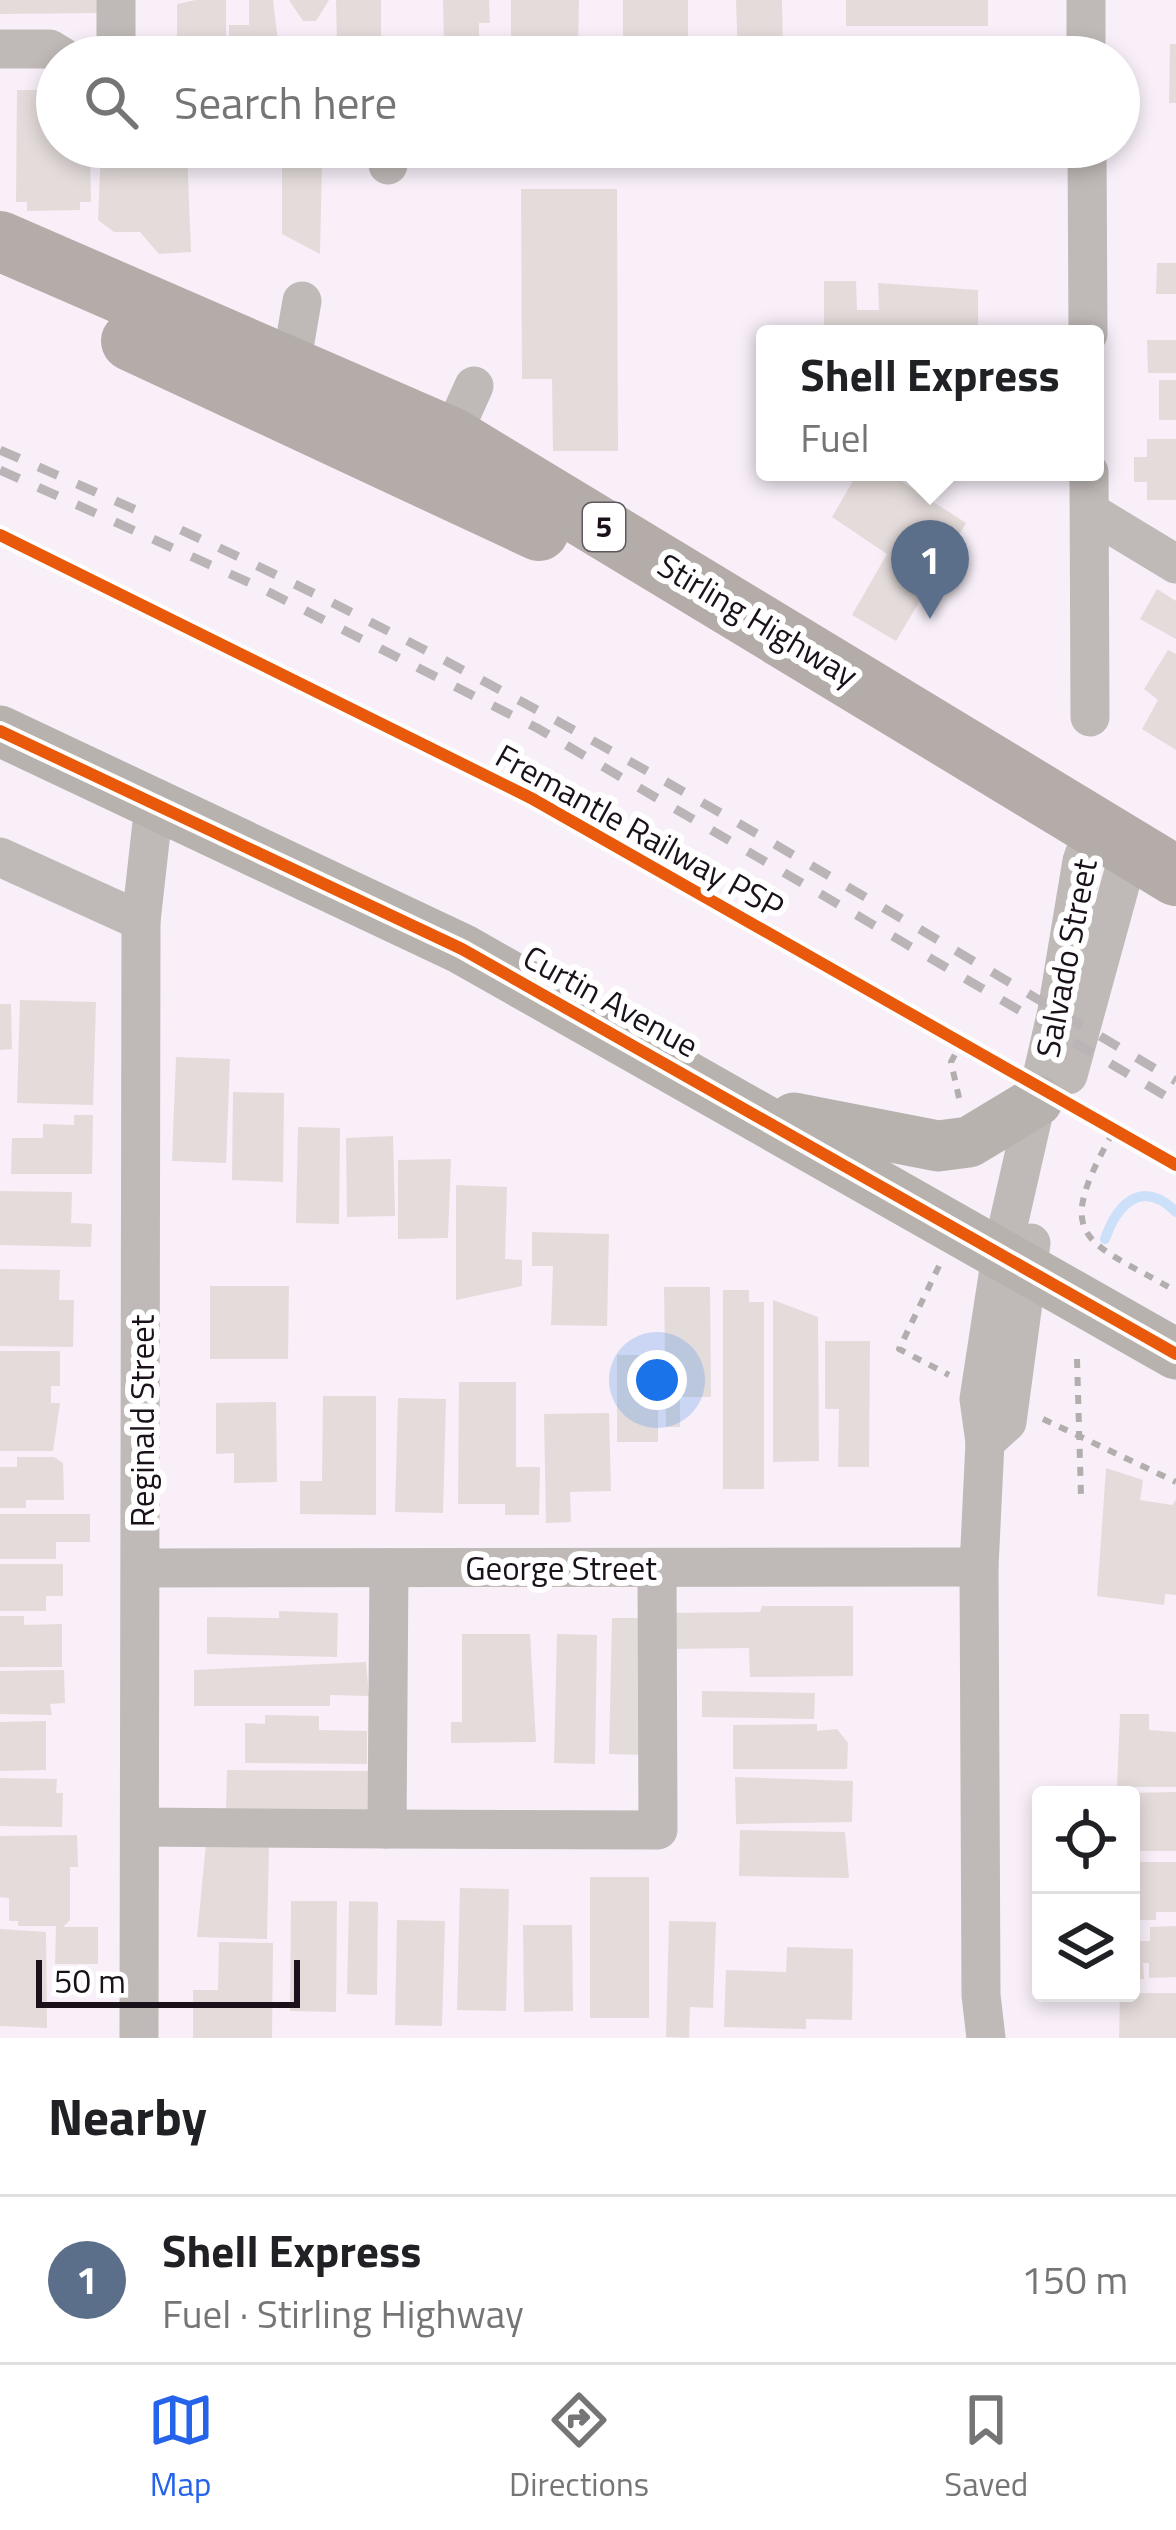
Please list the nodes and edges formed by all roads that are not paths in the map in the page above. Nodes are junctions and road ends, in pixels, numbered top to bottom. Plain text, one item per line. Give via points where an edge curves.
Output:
1 (116, 0) edge
2 (1086, 0) edge
3 (116, 36) edge
4 (1086, 36) edge
5 (0, 49) edge
6 (36, 49) edge
7 (1087, 168) edge
8 (0, 241) edge
9 (0, 284) edge
10 (302, 301) dead end
11 (1088, 325) edge
12 (291, 365) junction
13 (1090, 481) edge
14 (1090, 512) junction
15 (1176, 565) edge
16 (1090, 717) dead end
17 (0, 730) edge
18 (154, 805) junction
19 (0, 856) edge
20 (1120, 859) edge
21 (1176, 915) edge
22 (141, 921) junction
23 (1050, 1100) junction
24 (752, 1110) junction
25 (1013, 1263) junction
26 (1176, 1354) edge
27 (143, 1568) junction
28 (389, 1568) junction
29 (657, 1568) junction
30 (979, 1568) junction
31 (141, 1827) junction
32 (387, 1829) junction
33 (981, 1995) junction
34 (139, 2038) edge
35 (972, 2038) edge
36 (986, 2038) edge

1 - 3 street
2 - 4 street
5 - 6 street
7 - 11 street
8 - 12 highway, Stirling Highway / 5
9 - 20 highway, Stirling Highway / 5 via 518,518
10 - 12 street
12 - 20 highway, Stirling Highway / 5 via 463,411
13 - 14 street
14 - 15 street
14 - 16 street
17 - 18 main road, Curtin Avenue
18 - 22 street, Reginald Street
18 - 24 main road, Curtin Avenue via 462,949
19 - 22 street
20 - 21 highway, Stirling Highway / 5
20 - 23 street, Salvado Street
22 - 27 street, Reginald Street
23 - 24 main road via 969,1142 938,1146
23 - 25 street, Salvado Street
24 - 25 main road, Curtin Avenue
25 - 26 main road, Curtin Avenue
25 - 30 street, Salvado Street via 979,1399
27 - 28 street, George Street
27 - 31 street, Reginald Street
28 - 29 street, George Street
28 - 32 street
29 - 30 street, George Street
29 - 32 street via 658,1830
30 - 33 street, Salvado Street
31 - 32 street
31 - 34 street, Reginald Street
33 - 35 street, Salvado Street
33 - 36 street, Salvado Street

